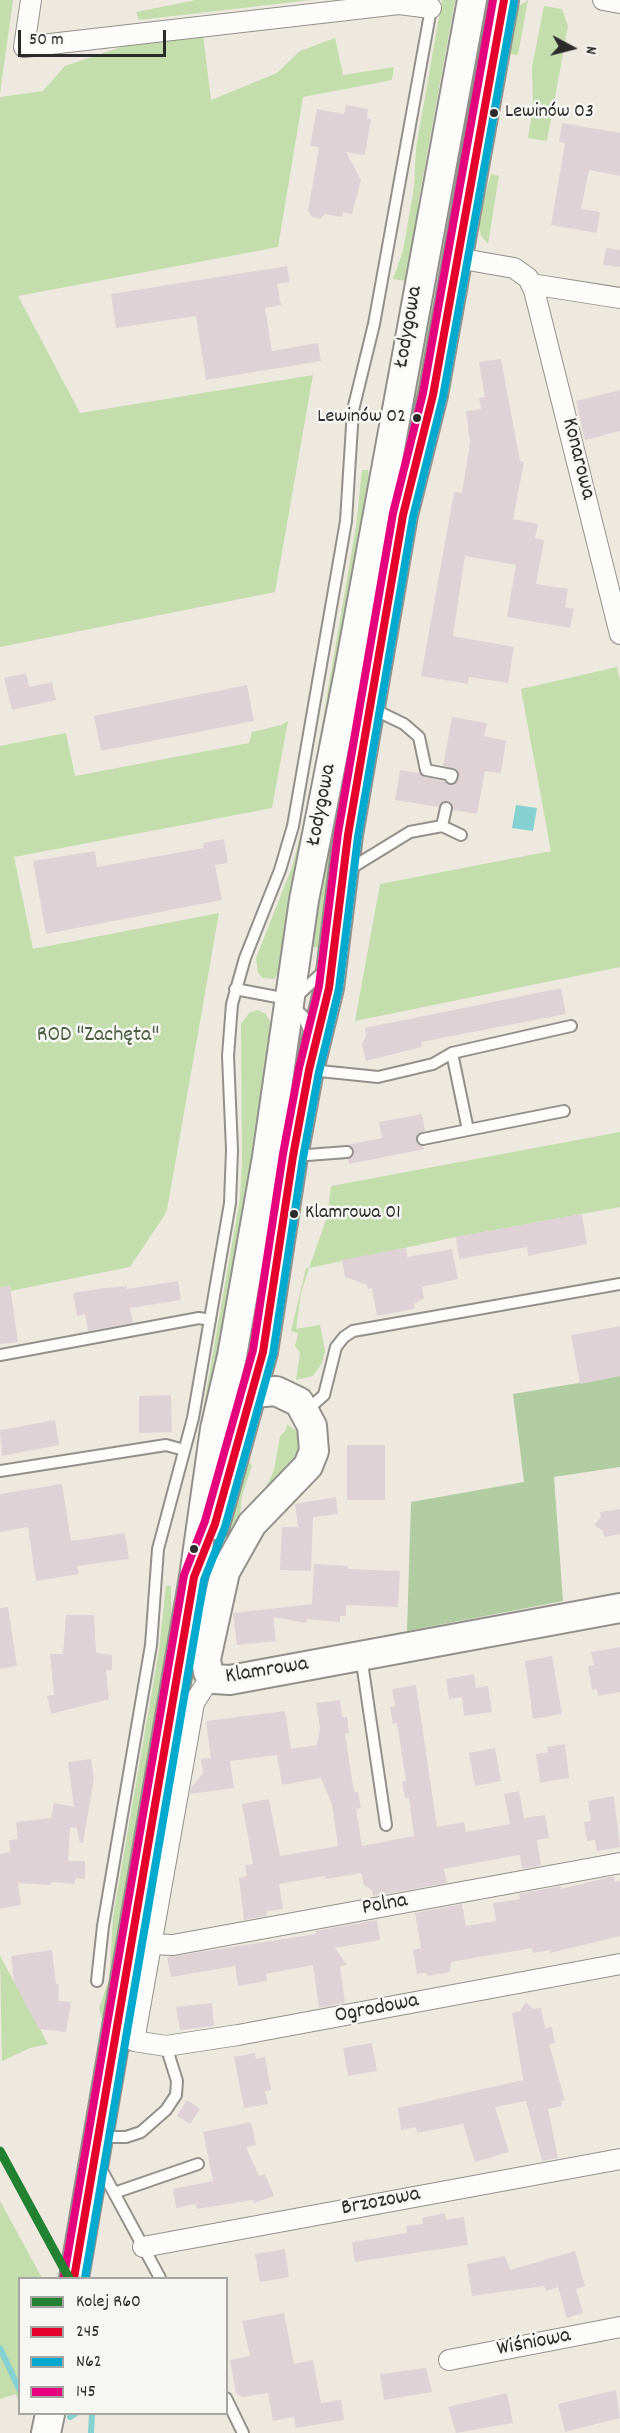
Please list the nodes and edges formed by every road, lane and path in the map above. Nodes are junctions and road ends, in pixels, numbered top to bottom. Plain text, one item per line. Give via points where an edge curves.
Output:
1 (31, 0) edge
2 (472, 0) edge
3 (504, 0) edge
4 (603, 0) edge
5 (620, 3) edge
6 (432, 4) edge
7 (437, 191) junction
8 (457, 258) junction
9 (531, 284) junction
10 (620, 298) edge
11 (620, 634) edge
12 (371, 708) junction
13 (451, 778) dead end
14 (446, 808) dead end
15 (442, 826) junction
16 (461, 835) dead end
17 (343, 873) junction
18 (334, 955) junction
19 (235, 989) junction
20 (288, 1001) junction
21 (571, 1026) dead end
22 (452, 1053) junction
23 (312, 1059) junction
24 (564, 1111) dead end
25 (468, 1130) junction
26 (423, 1139) dead end
27 (347, 1152) dead end
28 (293, 1156) junction
29 (620, 1284) edge
30 (210, 1320) junction
31 (0, 1355) edge
32 (226, 1382) junction
33 (253, 1393) junction
34 (304, 1413) junction
35 (184, 1450) junction
36 (0, 1472) edge
37 (194, 1577) junction
38 (620, 1608) edge
39 (361, 1656) junction
40 (211, 1676) junction
41 (386, 1825) dead end
42 (620, 1863) edge
43 (150, 1944) junction
44 (620, 1964) edge
45 (97, 1981) dead end
46 (166, 2046) junction
47 (96, 2147) junction
48 (620, 2159) edge
49 (198, 2164) dead end
50 (114, 2193) junction
51 (143, 2247) junction
52 (74, 2277) edge
53 (159, 2277) edge
54 (620, 2327) edge
55 (449, 2360) dead end
56 (228, 2402) edge
57 (50, 2415) edge
58 (46, 2433) edge
59 (243, 2433) edge

1 - 6 street via 24,47 399,4
2 - 7 main road, Łodygowa
3 - 8 main road, Łodygowa
4 - 5 street
6 - 19 lane via 375,317 353,410 346,521 293,826
7 - 8 main road via 445,243
7 - 20 main road, Łodygowa
8 - 9 street via 514,268
8 - 12 main road, Łodygowa via 433,395 406,498
9 - 10 street
9 - 11 street, Konarowa via 541,311
12 - 13 lane via 404,724 419,737 426,770 452,775
12 - 17 main road, Łodygowa
14 - 15 lane
15 - 16 lane
15 - 17 lane via 410,832
17 - 18 main road, Łodygowa
18 - 20 lane via 322,975
18 - 23 main road, Łodygowa
19 - 20 lane
19 - 30 lane via 228,1056 232,1186
20 - 23 lane via 303,1016
20 - 32 main road, Łodygowa via 267,1157
21 - 22 lane
22 - 23 lane via 433,1064 378,1077
22 - 25 lane
23 - 28 main road, Łodygowa
24 - 25 lane
25 - 26 lane
27 - 28 lane
28 - 33 main road, Łodygowa via 263,1352
29 - 34 lane via 353,1331 336,1347 324,1395
30 - 31 lane via 199,1318
30 - 35 lane
32 - 33 main road, Klamrowa
32 - 37 main road, Łodygowa via 215,1429
33 - 34 main road, Klamrowa via 265,1390 286,1394 299,1402
33 - 37 main road, Łodygowa via 215,1524
34 - 40 main road, Klamrowa via 315,1440 312,1458 252,1524 225,1572 206,1659
35 - 36 lane via 166,1445
35 - 45 lane via 158,1550 151,1645
37 - 47 main road, Łodygowa
38 - 39 main road, Klamrowa
39 - 40 main road, Klamrowa via 226,1681
39 - 41 lane
40 - 43 street via 194,1702
42 - 43 street, Polna via 173,1945
43 - 46 street, Ogrodowa via 134,2041
44 - 46 street, Ogrodowa
46 - 47 lane via 177,2081 176,2095 166,2110 141,2132
47 - 50 lane
47 - 52 main road, Łodygowa
48 - 51 street, Brzozowa
49 - 50 lane
50 - 51 lane
51 - 53 lane
54 - 55 street, Wiśniowa
56 - 59 lane
57 - 58 main road

